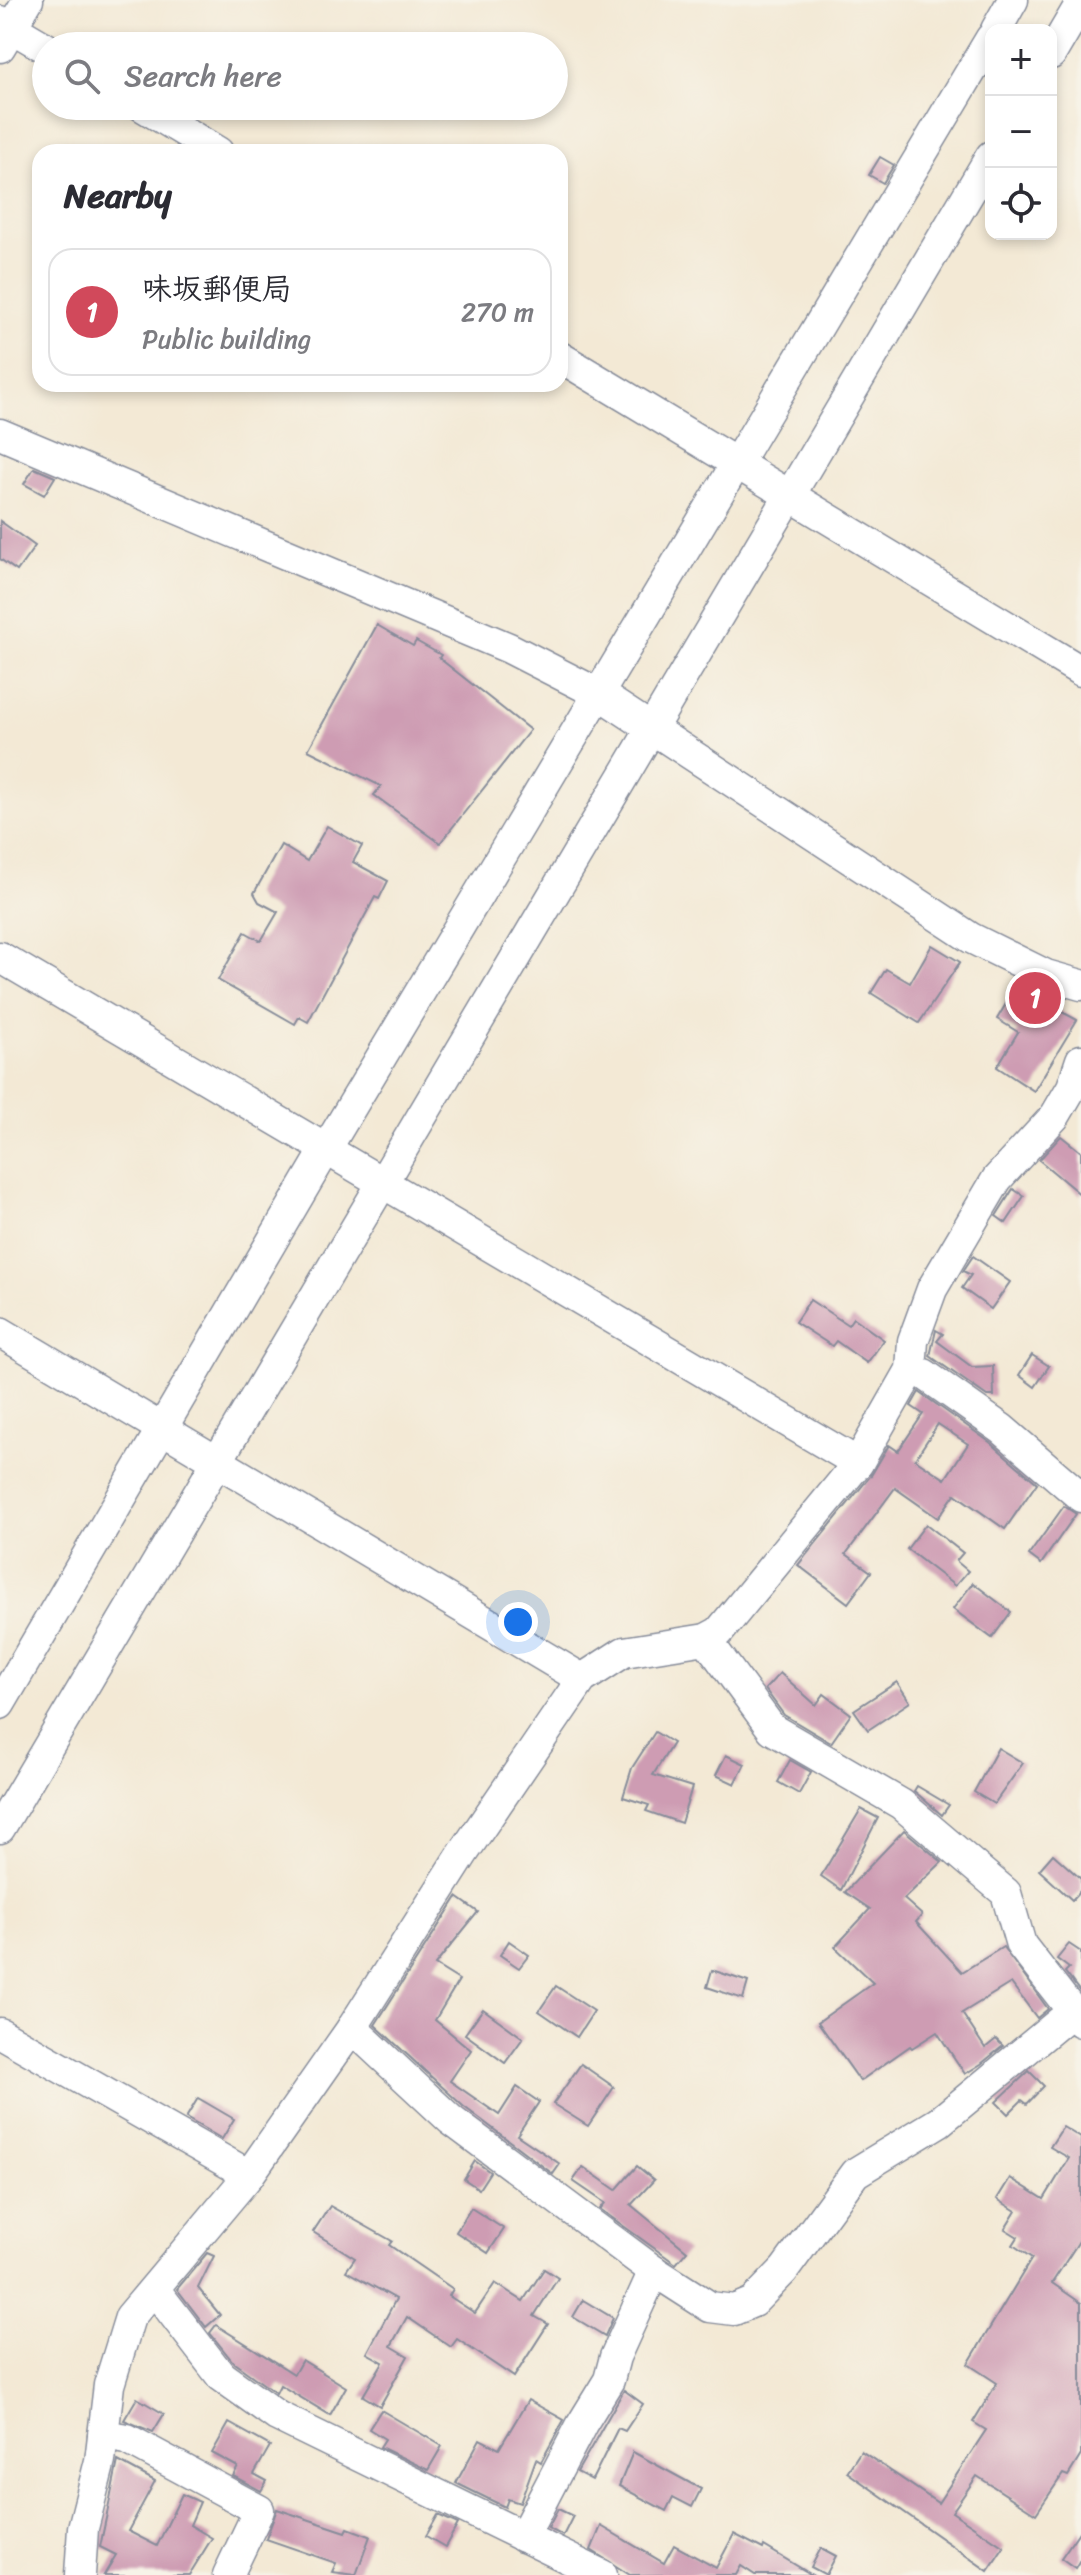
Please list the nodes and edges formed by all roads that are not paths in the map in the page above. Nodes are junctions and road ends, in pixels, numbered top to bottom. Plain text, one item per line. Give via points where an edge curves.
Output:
1 (28, 0) edge
2 (1013, 0) edge
3 (1081, 3) edge
4 (999, 24) edge
5 (4, 32) edge
6 (32, 43) edge
7 (1057, 44) edge
8 (985, 48) edge
9 (165, 120) edge
10 (205, 144) edge
11 (985, 166) edge
12 (568, 362) edge
13 (0, 434) edge
14 (737, 464) junction
15 (792, 494) junction
16 (1081, 671) edge
17 (599, 694) junction
18 (652, 728) junction
19 (0, 957) edge
20 (1081, 985) edge
21 (1081, 1060) edge
22 (325, 1151) junction
23 (382, 1183) junction
24 (0, 1332) edge
25 (911, 1370) junction
26 (164, 1428) junction
27 (218, 1460) junction
28 (858, 1463) junction
29 (1081, 1497) edge
30 (706, 1639) junction
31 (582, 1679) junction
32 (0, 1704) edge
33 (0, 1828) edge
34 (1077, 2017) edge
35 (352, 2028) junction
36 (0, 2033) edge
37 (249, 2175) junction
38 (654, 2271) junction
39 (155, 2290) junction
40 (103, 2435) junction
41 (523, 2537) junction
42 (80, 2575) edge
43 (228, 2575) edge
44 (602, 2575) edge

1 - 5 street
2 - 4 street
3 - 7 street
5 - 6 street
8 - 14 street
9 - 10 street
11 - 15 street
12 - 14 street
13 - 17 street via 509,648
14 - 15 street
14 - 17 street
15 - 16 street
15 - 18 street
17 - 18 street
17 - 22 street
18 - 20 street via 971,938 1046,975
18 - 23 street
19 - 22 street
21 - 25 street via 1055,1116 997,1179 932,1289 913,1341
22 - 23 street
22 - 26 street
23 - 27 street
23 - 28 street
24 - 26 street
25 - 28 street
25 - 29 street via 1002,1429
26 - 27 street
26 - 32 street
27 - 31 street
27 - 33 street
28 - 30 street via 739,1612
30 - 31 street via 624,1652
30 - 34 street via 772,1729 901,1804 1006,1893 1021,1945
31 - 35 street
34 - 38 street via 939,2122 855,2173 784,2270 753,2302 734,2310 710,2307
35 - 37 street
35 - 38 street via 451,2120
36 - 37 street
37 - 39 street
38 - 41 street via 609,2380
39 - 40 street via 135,2309 122,2336
39 - 41 street via 204,2358 244,2394 277,2416
40 - 42 street via 83,2528
40 - 43 street via 127,2439 259,2510
41 - 44 street

